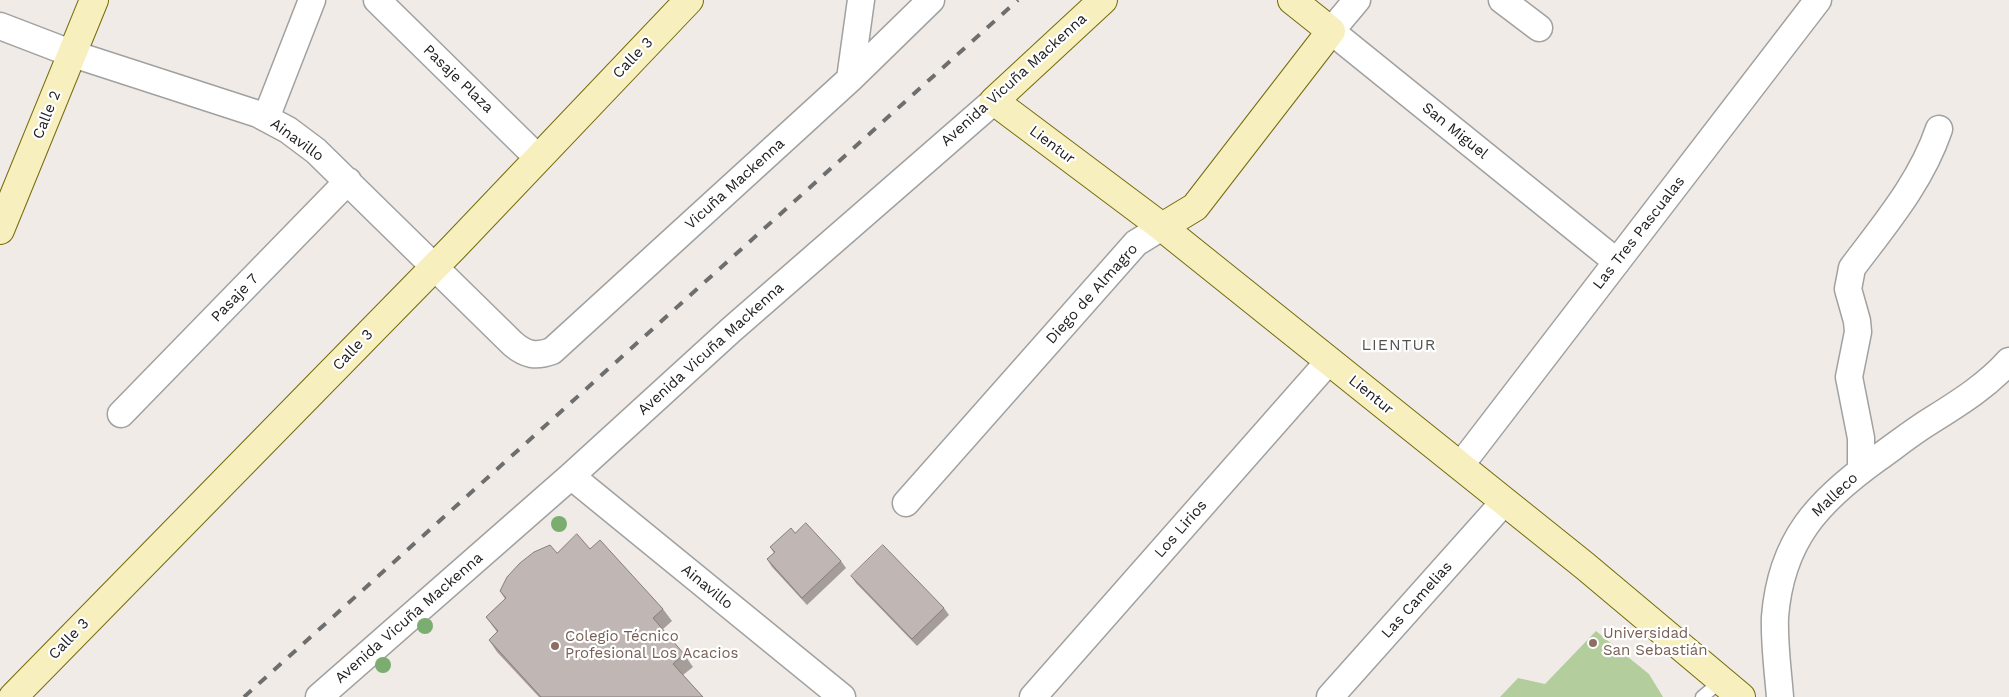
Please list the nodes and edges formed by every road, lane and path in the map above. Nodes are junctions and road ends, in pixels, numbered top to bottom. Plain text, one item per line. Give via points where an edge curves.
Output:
1 (94, 0) edge
2 (312, 0) edge
3 (377, 0) edge
4 (861, 0) edge
5 (1103, 0) edge
6 (1292, 0) edge
7 (1357, 0) edge
8 (1502, 0) edge
9 (1815, 1) edge
10 (677, 4) edge
11 (920, 4) edge
12 (0, 26) edge
13 (1539, 28) dead end
14 (1331, 31) junction
15 (73, 54) junction
16 (850, 79) junction
17 (994, 101) junction
18 (266, 118) junction
19 (1939, 129) dead end
20 (538, 158) junction
21 (348, 181) junction
22 (1162, 228) junction
23 (0, 230) edge
24 (1617, 262) junction
25 (434, 266) junction
26 (532, 355) joint
27 (1329, 361) junction
28 (2009, 362) edge
29 (122, 414) dead end
30 (1460, 466) junction
31 (1861, 470) junction
32 (571, 476) junction
33 (1504, 502) junction
34 (906, 503) dead end
35 (1721, 692) edge
36 (13, 697) edge
37 (319, 697) edge
38 (842, 697) edge
39 (1033, 697) edge
40 (1330, 697) edge
41 (1780, 697) edge

1 - 15 street, Calle 2
2 - 18 street
3 - 20 street, Pasaje Plaza
4 - 16 street
5 - 17 street, Avenida Vicuña Mackenna
6 - 14 street, San Miguel
7 - 14 street, Diego de Almagro
8 - 13 street
9 - 24 street, Las Tres Pascualas
10 - 20 street, Calle 3
11 - 16 street, Vicuña Mackenna
12 - 15 street, Ainavillo
14 - 22 street, Diego de Almagro via 1195,207
14 - 24 street, San Miguel
15 - 18 street, Ainavillo
15 - 23 street, Calle 2
16 - 26 street, Vicuña Mackenna via 552,350
17 - 22 street, Lientur
17 - 32 street, Avenida Vicuña Mackenna via 731,330
18 - 21 street, Ainavillo via 303,140
19 - 31 street via 1916,181 1852,268 1849,277 1848,288 1858,332 1849,377 1861,438
20 - 25 street, Calle 3
21 - 25 street, Ainavillo
21 - 29 street, Pasaje 7
22 - 27 street, Lientur
22 - 34 street, Diego de Almagro via 1136,244
24 - 30 street, Las Tres Pascualas
25 - 26 street, Ainavillo via 521,351
25 - 36 street, Calle 3
27 - 30 street, Lientur
27 - 39 street, Los Lirios
28 - 31 street, Malleco via 1970,396
30 - 33 street, Lientur
31 - 41 street, Malleco via 1823,503 1808,521 1784,569 1776,617
32 - 37 street, Avenida Vicuña Mackenna
32 - 38 street, Ainavillo
33 - 35 street, Lientur via 1584,566
33 - 40 street, Las Camelias

